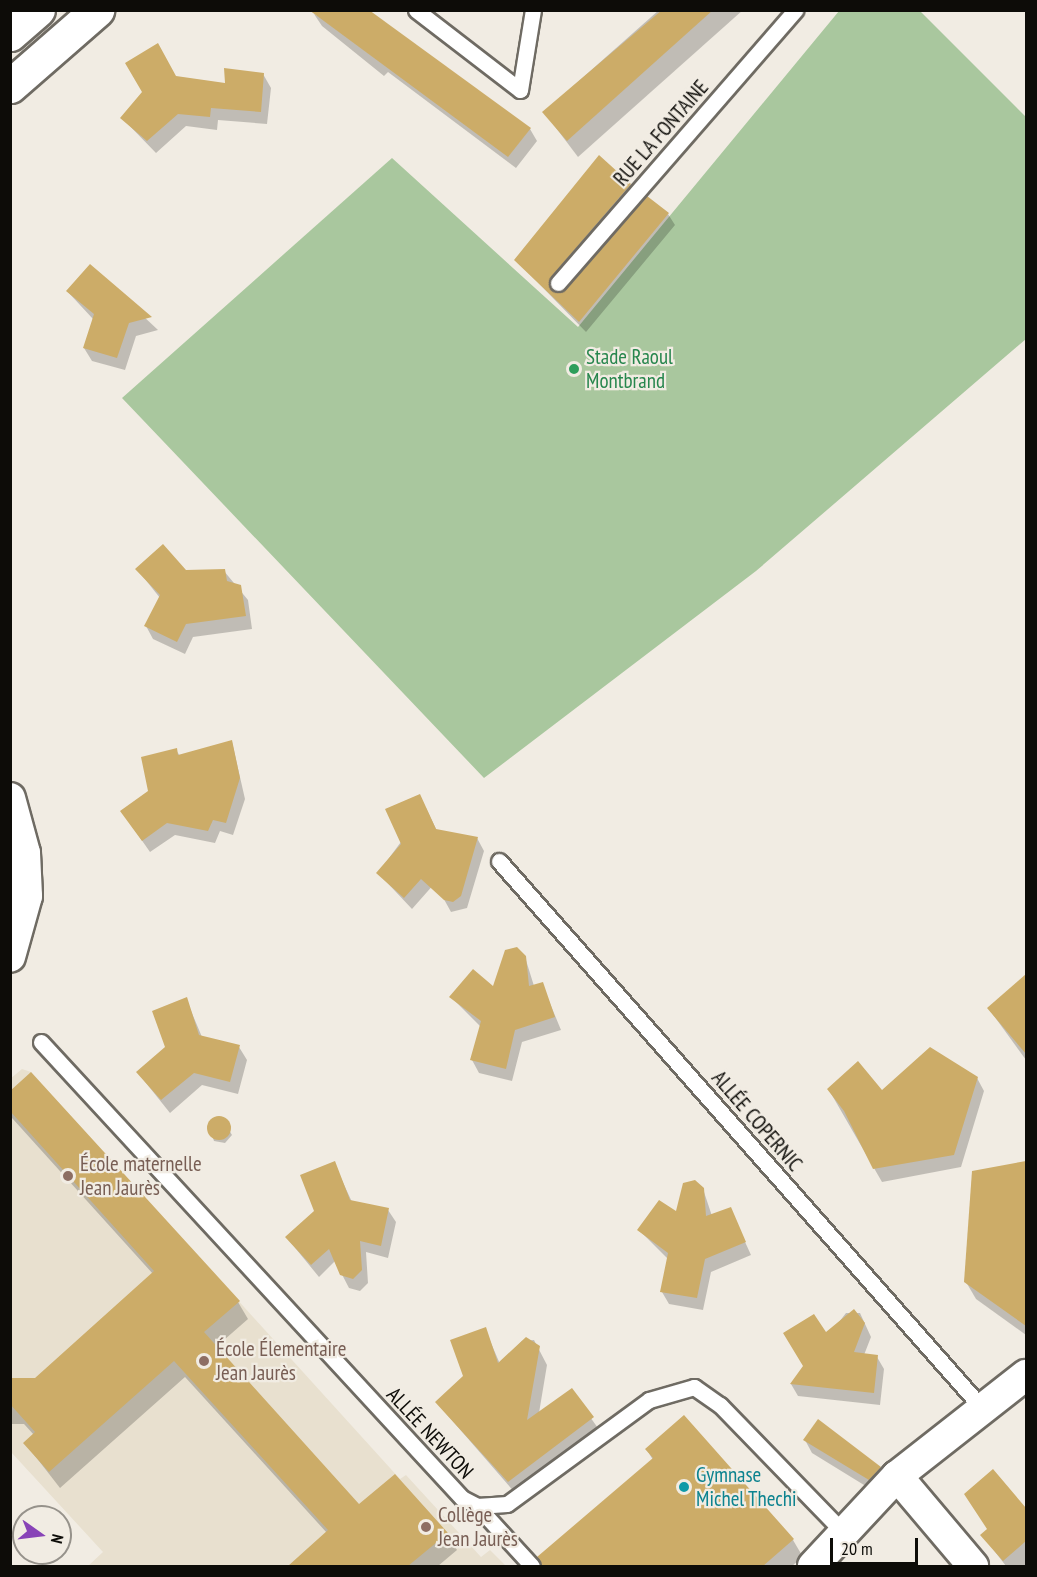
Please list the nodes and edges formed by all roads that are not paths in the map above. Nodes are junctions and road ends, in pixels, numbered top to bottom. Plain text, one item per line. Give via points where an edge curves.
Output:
1 (38, 10) edge
2 (52, 10) edge
3 (97, 10) edge
4 (416, 10) edge
5 (533, 10) edge
6 (795, 10) edge
7 (10, 34) edge
8 (10, 49) edge
9 (10, 86) edge
10 (558, 283) dead end
11 (10, 798) edge
12 (499, 861) dead end
13 (10, 957) edge
14 (41, 1042) dead end
15 (1026, 1375) edge
16 (983, 1409) junction
17 (897, 1476) junction
18 (477, 1506) junction
19 (844, 1533) junction
20 (532, 1566) edge
21 (813, 1566) edge
22 (974, 1566) edge

1 - 7 main road
2 - 8 street
3 - 9 main road
4 - 5 lane via 520,90
6 - 10 lane, RUE LA FONTAINE
11 - 13 street via 25,853 27,896
12 - 16 lane, ALLÉE COPERNIC
14 - 18 lane, ALLÉE NEWTON via 452,1488
15 - 16 street
16 - 17 street
17 - 19 street
17 - 22 street
18 - 19 lane, ALLÉE NEWTON via 507,1504 649,1400 694,1387 720,1405
18 - 20 lane
19 - 21 street

